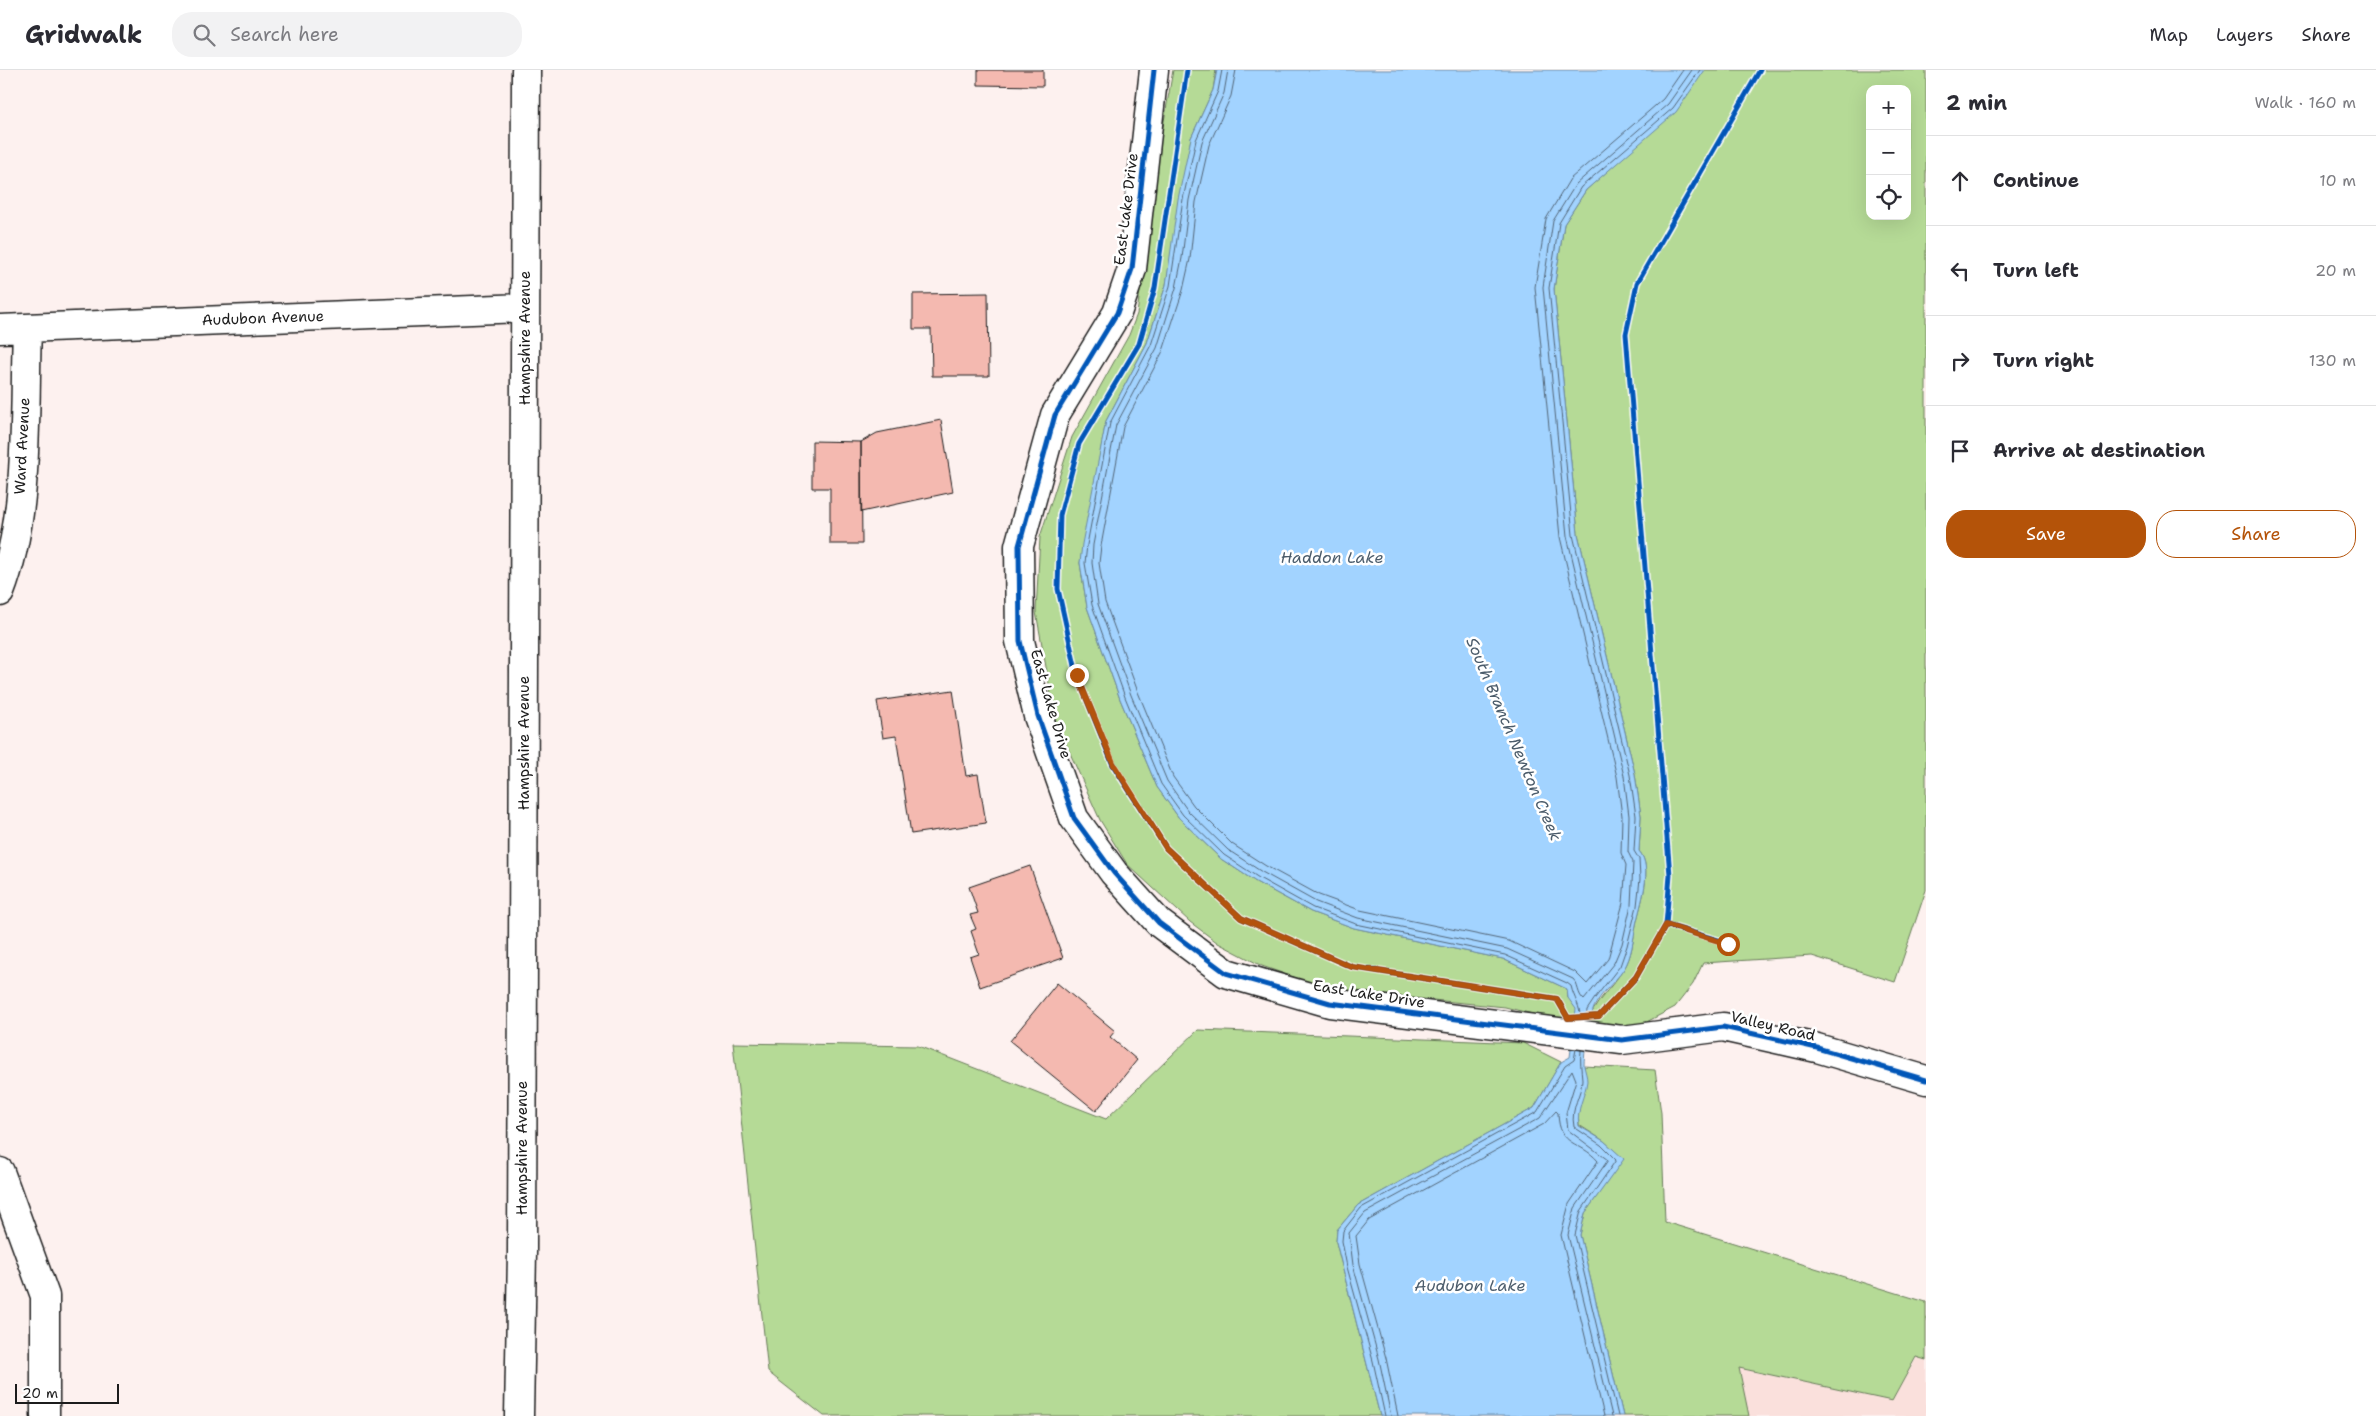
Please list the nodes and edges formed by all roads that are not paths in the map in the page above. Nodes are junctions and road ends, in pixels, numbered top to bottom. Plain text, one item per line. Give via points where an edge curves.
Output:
1 (526, 70) edge
2 (1154, 70) edge
3 (525, 308) junction
4 (27, 328) junction
5 (0, 329) edge
6 (0, 592) edge
7 (1550, 1033) joint
8 (1926, 1080) edge
9 (0, 1172) edge
10 (45, 1416) edge
11 (519, 1416) edge

1 - 3 street, Hampshire Avenue
2 - 7 street, East Lake Drive via 1132,268 1117,313 1055,415 1019,546 1020,641 1038,716 1074,818 1114,874 1159,922 1226,973 1330,1003
3 - 4 street, Audubon Avenue
3 - 11 street, Hampshire Avenue
4 - 5 street, Audubon Avenue
4 - 6 street, Ward Avenue via 22,488 8,572
7 - 8 street, Valley Road via 1622,1040 1723,1026 1817,1048
9 - 10 street via 44,1296

